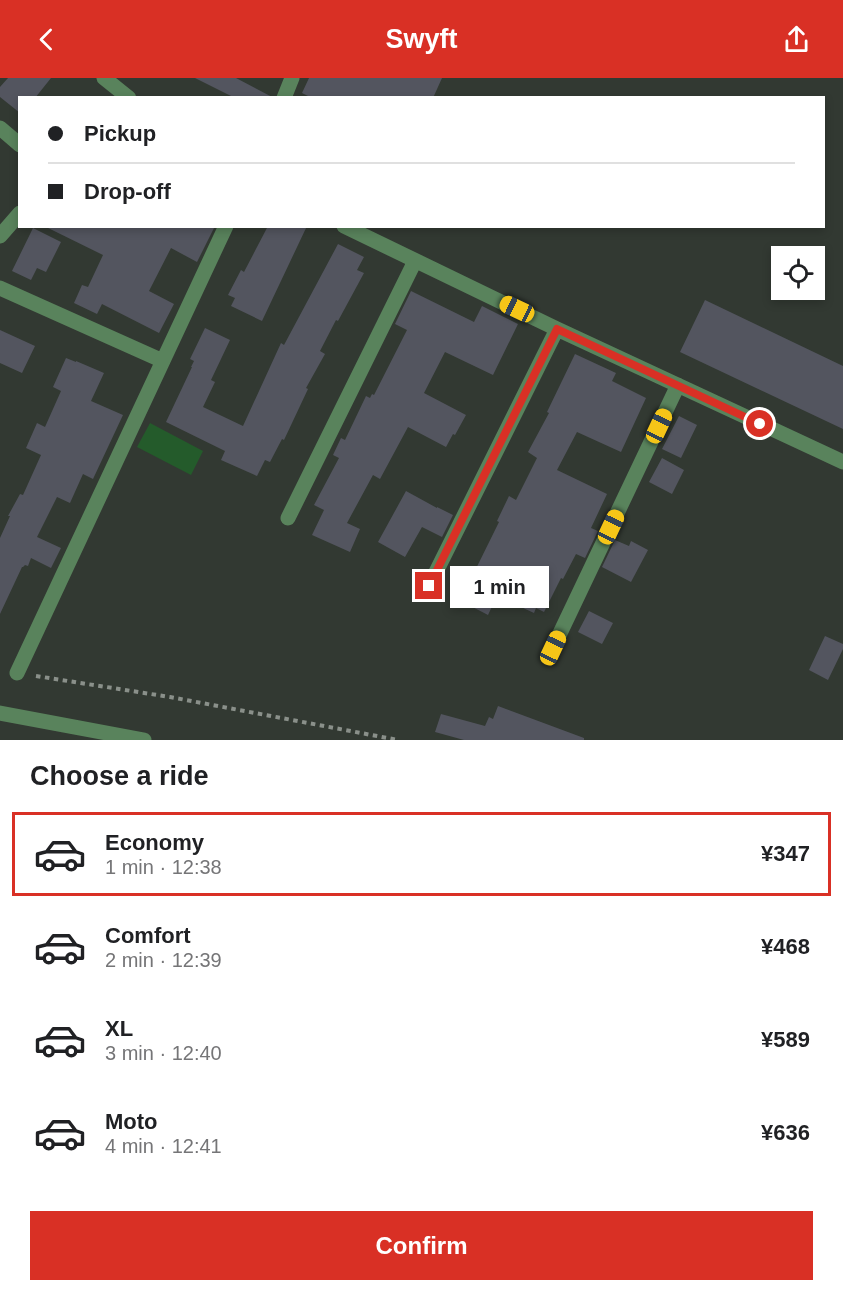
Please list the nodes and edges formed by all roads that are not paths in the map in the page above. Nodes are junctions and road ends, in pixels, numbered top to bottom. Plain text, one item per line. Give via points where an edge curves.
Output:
1 (292, 78) edge
2 (112, 85) edge
3 (126, 96) edge
4 (285, 96) edge
5 (0, 128) edge
6 (18, 143) edge
7 (18, 215) edge
8 (225, 228) edge
9 (348, 228) edge
10 (0, 236) edge
11 (415, 261) junction
12 (0, 288) edge
13 (557, 329) junction
14 (163, 361) junction
15 (678, 385) junction
16 (843, 462) edge
17 (288, 518) dead end
18 (429, 586) dead end
19 (553, 648) dead end
20 (16, 673) road end
21 (0, 713) edge
22 (144, 740) edge

1 - 4 street
2 - 3 street
5 - 6 street
7 - 10 street
8 - 14 street
9 - 11 street
11 - 13 street
11 - 17 street
12 - 14 street
13 - 15 street
13 - 18 street
14 - 20 street
15 - 16 street
15 - 19 street
21 - 22 street

